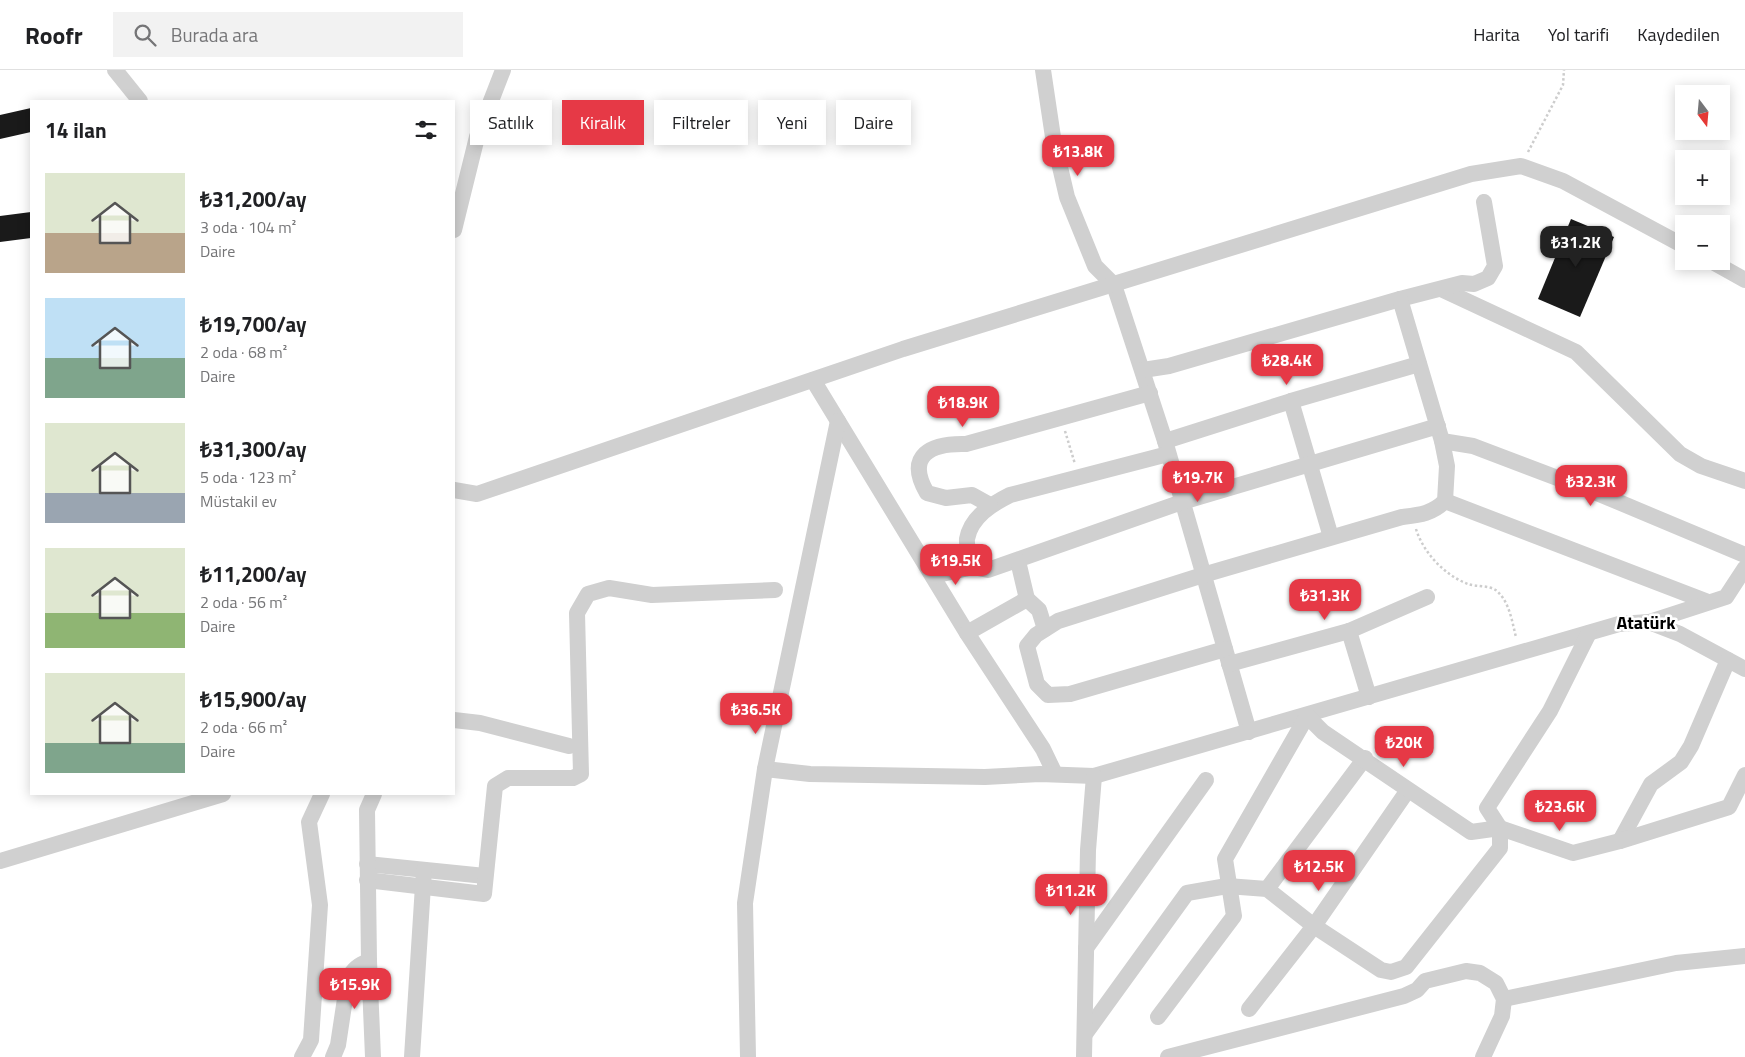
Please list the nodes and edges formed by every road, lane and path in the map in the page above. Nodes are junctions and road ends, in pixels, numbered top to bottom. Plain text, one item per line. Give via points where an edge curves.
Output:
1 (115, 70) edge
2 (503, 70) edge
3 (1043, 70) edge
4 (1564, 70) edge
5 (139, 100) edge
6 (1521, 166) junction
7 (1484, 202) dead end
8 (455, 226) edge
9 (1675, 241) edge
10 (1727, 270) edge
11 (1745, 280) edge
12 (1114, 285) junction
13 (1441, 289) junction
14 (1400, 300) junction
15 (1418, 364) junction
16 (1143, 370) junction
17 (812, 380) junction
18 (1150, 393) junction
19 (1291, 401) junction
20 (1061, 418) junction
21 (838, 421) junction
22 (1440, 434) junction
23 (1167, 448) junction
24 (1310, 464) junction
25 (1079, 477) junction
26 (1745, 481) edge
27 (455, 490) edge
28 (1445, 501) junction
29 (1182, 502) junction
30 (990, 505) junction
31 (1412, 516) junction
32 (1331, 537) junction
33 (1745, 555) edge
34 (1018, 561) junction
35 (973, 567) junction
36 (1745, 568) edge
37 (1203, 575) junction
38 (933, 576) junction
39 (775, 590) dead end
40 (1427, 597) dead end
41 (1028, 599) junction
42 (1708, 602) junction
43 (1649, 622) junction
44 (1046, 629) junction
45 (1349, 631) junction
46 (967, 633) junction
47 (1589, 633) junction
48 (1520, 653) junction
49 (1227, 656) junction
50 (1728, 660) junction
51 (1745, 669) edge
52 (1369, 697) junction
53 (1306, 716) junction
54 (455, 720) edge
55 (1249, 732) junction
56 (569, 746) dead end
57 (1364, 758) junction
58 (765, 769) junction
59 (1055, 774) junction
60 (1745, 775) edge
61 (1094, 776) junction
62 (1206, 780) dead end
63 (1408, 790) junction
64 (220, 795) edge
65 (322, 795) edge
66 (374, 795) edge
67 (1500, 828) junction
68 (1620, 841) junction
69 (0, 861) edge
70 (424, 870) junction
71 (367, 872) junction
72 (485, 876) junction
73 (423, 886) junction
74 (1228, 886) junction
75 (1267, 889) junction
76 (1314, 926) junction
77 (1086, 948) junction
78 (1745, 956) edge
79 (369, 961) junction
80 (1504, 999) junction
81 (1249, 1009) dead end
82 (1158, 1017) dead end
83 (1085, 1034) junction
84 (302, 1057) edge
85 (333, 1057) edge
86 (373, 1057) edge
87 (412, 1057) edge
88 (748, 1057) edge
89 (1084, 1057) edge
90 (1168, 1057) edge
91 (1484, 1057) edge

1 - 5 street
2 - 8 street via 468,167
3 - 12 street via 1053,137 1067,197 1095,266
4 - 6 path via 1564,85
6 - 9 street via 1563,181
6 - 12 street via 1471,174
7 - 13 street via 1495,266 1488,278 1474,284 1462,283
10 - 11 street
12 - 16 street
12 - 17 street
13 - 14 street
13 - 26 street via 1576,352 1680,454 1701,466
14 - 15 street
14 - 16 street via 1169,366
15 - 19 street
15 - 22 street
16 - 18 street
17 - 21 street
17 - 27 street via 477,494
18 - 20 street
18 - 23 street
19 - 23 street
19 - 24 street
20 - 25 path
20 - 30 street via 966,444 946,444 924,454 919,467 920,482 927,493 946,498 972,495
21 - 38 street
21 - 58 street
22 - 24 street
22 - 28 street via 1447,466
22 - 33 street via 1597,493
23 - 25 street
23 - 29 street
24 - 29 street
24 - 32 street
25 - 30 street via 1010,495
28 - 31 street via 1427,514
28 - 42 street
29 - 34 street
29 - 37 street
30 - 35 street via 976,520 967,540
31 - 32 street
31 - 48 path via 1421,544 1436,563 1467,584 1496,590 1506,603
32 - 37 street
34 - 35 street via 988,570
34 - 41 street
35 - 38 street
36 - 42 street via 1726,597
37 - 44 street via 1058,621
37 - 49 street
38 - 46 street
39 - 72 street via 652,595 601,588 588,594 577,613 581,774 573,778 508,778 498,782 493,791
40 - 45 street
41 - 44 street via 1039,610
41 - 46 street
42 - 43 street
43 - 47 street via 1619,624
43 - 50 street via 1680,634
44 - 49 street via 1027,646 1036,684 1048,695 1070,694
45 - 49 street
45 - 52 street
46 - 59 street via 1043,749
47 - 48 street
47 - 67 street via 1550,711 1487,808
48 - 52 street
49 - 55 street
50 - 51 street
50 - 68 street via 1686,754 1681,762 1652,784
52 - 53 street
53 - 55 street
53 - 57 street via 1323,732
53 - 74 street via 1225,859
54 - 56 street via 480,723
55 - 61 street
57 - 63 street
57 - 75 street
58 - 59 street via 830,774 985,777
58 - 88 street via 745,902
59 - 61 street
60 - 68 street via 1729,806
61 - 77 street via 1088,850
62 - 77 street
63 - 67 street via 1471,832
63 - 76 street
64 - 69 street
65 - 84 street via 310,822 320,905 311,1040
66 - 71 street via 367,810
67 - 68 street via 1573,853
67 - 76 street via 1500,848 1406,968 1391,972 1380,970
70 - 71 street
70 - 72 street
70 - 73 street
71 - 73 street
71 - 79 street
72 - 73 street via 484,894
73 - 87 street
74 - 75 street
74 - 82 street via 1234,916
74 - 83 street via 1186,893
75 - 76 street
76 - 81 street
77 - 83 street
78 - 80 street via 1676,962
79 - 85 street via 359,964 348,980 338,1045
79 - 86 street
80 - 90 street via 1496,983 1480,973 1466,971 1425,981 1417,990 1404,996
80 - 91 street via 1502,1016
83 - 89 street

